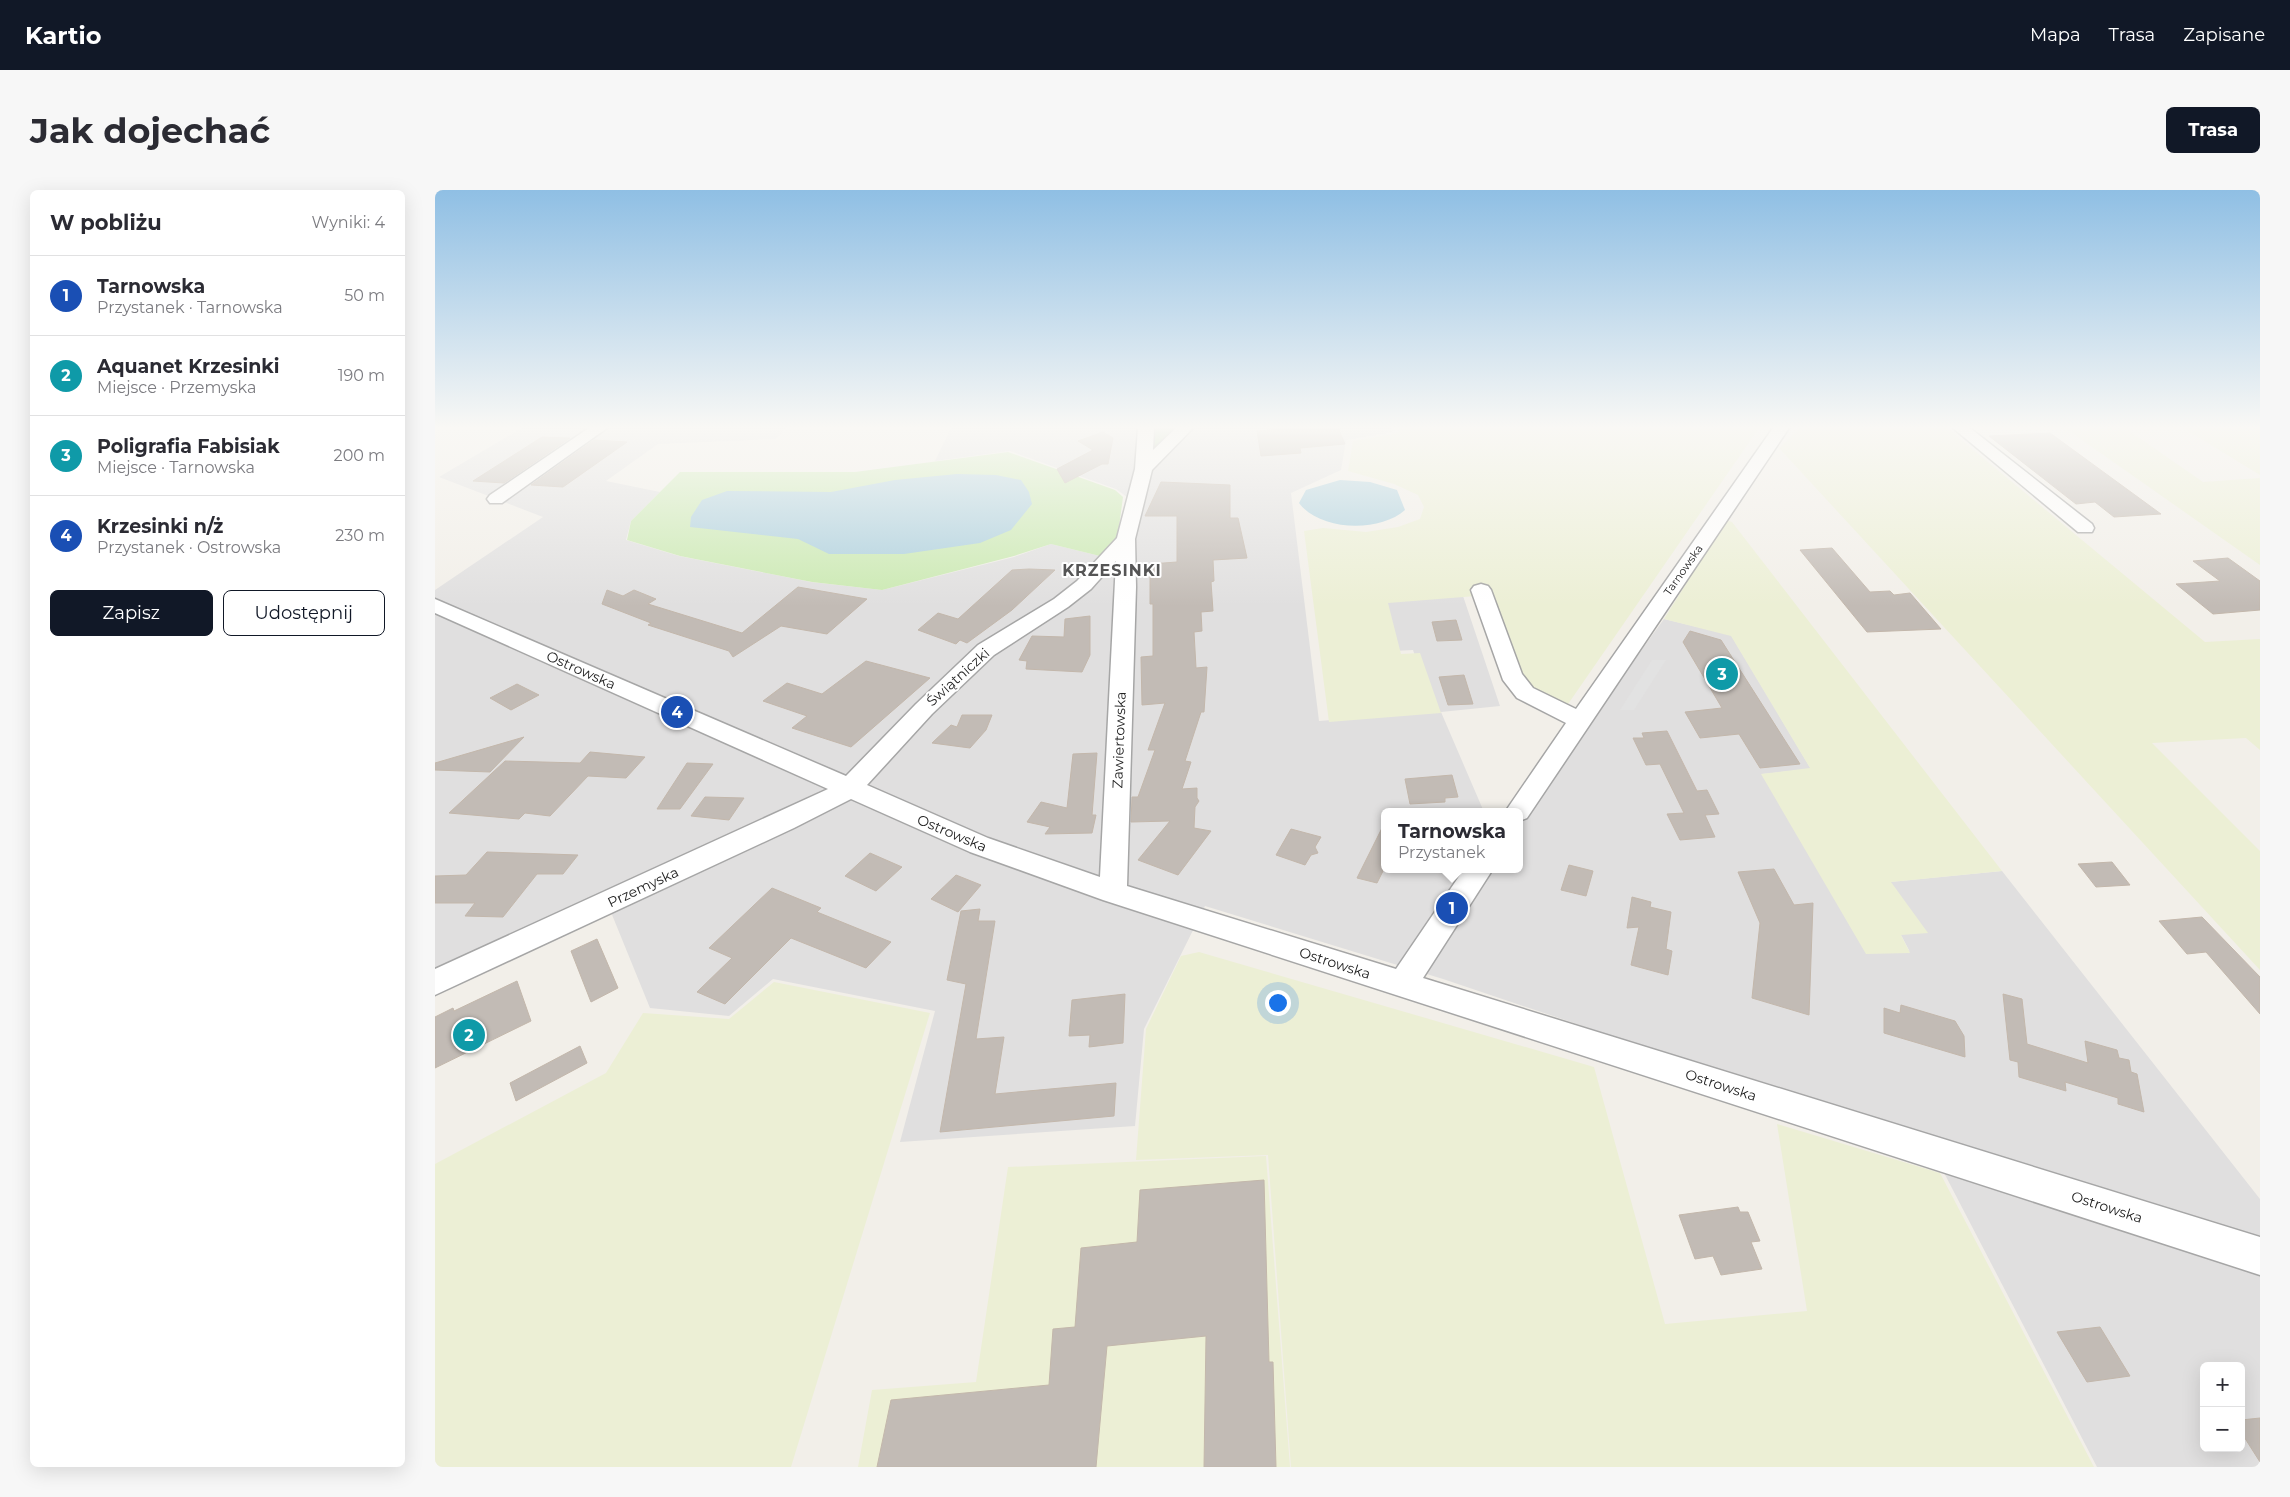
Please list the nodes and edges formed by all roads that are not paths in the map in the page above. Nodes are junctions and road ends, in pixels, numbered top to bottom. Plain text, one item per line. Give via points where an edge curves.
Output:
1 (513, 488) edge
2 (1139, 488) edge
3 (1740, 488) edge
4 (2035, 488) edge
5 (496, 499) dead end
6 (2085, 528) dead end
7 (1126, 539) junction
8 (1084, 585) junction
9 (1126, 587) junction
10 (1481, 590) dead end
11 (435, 605) edge
12 (1579, 720) junction
13 (849, 789) junction
14 (1521, 808) edge
15 (1476, 873) edge
16 (1113, 892) junction
17 (435, 983) edge
18 (1403, 984) junction
19 (2260, 1256) edge

1 - 5 street
2 - 7 street, Świątniczki
3 - 12 street, Tarnowska
4 - 6 street
7 - 8 street, Świątniczki
7 - 9 street, Świątniczki
8 - 9 street via 1112,583
8 - 13 street, Świątniczki via 986,650 923,709
9 - 16 street, Zawiertowska
10 - 12 street via 1511,675 1518,686 1525,693
11 - 13 street, Ostrowska
12 - 14 street, Tarnowska
13 - 16 street, Ostrowska via 979,845
13 - 17 street, Przemyska
15 - 18 street
16 - 18 street, Ostrowska
18 - 19 street, Ostrowska

